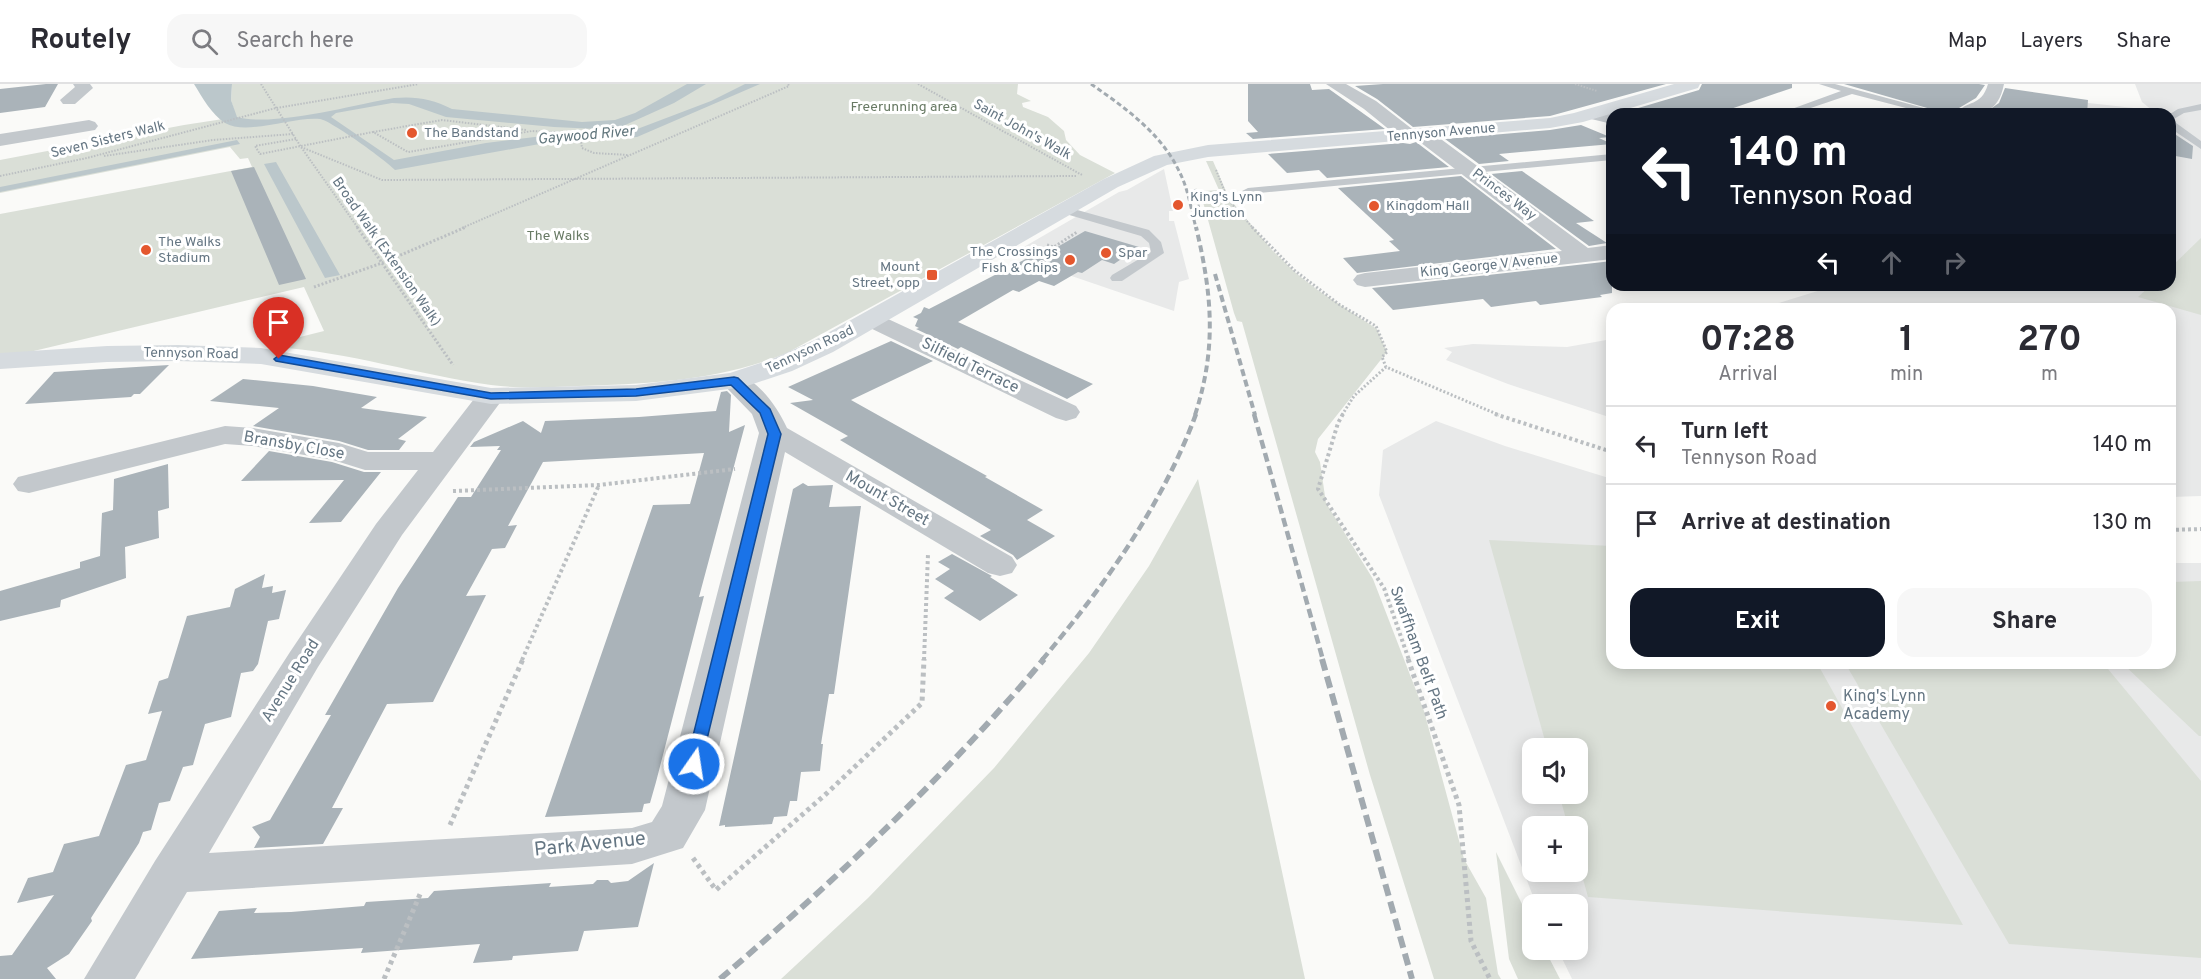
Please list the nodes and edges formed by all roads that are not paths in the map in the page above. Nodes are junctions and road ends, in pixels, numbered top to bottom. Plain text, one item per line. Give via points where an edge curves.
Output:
1 (1334, 84) edge
2 (1689, 84) edge
3 (1824, 84) edge
4 (1870, 84) edge
5 (1996, 84) edge
6 (1851, 91) junction
7 (2201, 107) edge
8 (1612, 108) edge
9 (1801, 108) edge
10 (1918, 108) edge
11 (1978, 108) edge
12 (1606, 110) edge
13 (1593, 114) junction
14 (2176, 114) edge
15 (1606, 117) edge
16 (89, 126) dead end
17 (2176, 127) edge
18 (1416, 135) junction
19 (0, 140) edge
20 (2201, 146) edge
21 (1185, 154) joint
22 (1606, 158) edge
23 (1470, 170) junction
24 (1248, 191) dead end
25 (1063, 210) junction
26 (1606, 253) edge
27 (1584, 256) junction
28 (1117, 278) dead end
29 (1365, 280) dead end
30 (873, 320) junction
31 (0, 361) edge
32 (734, 381) junction
33 (481, 395) junction
34 (1066, 412) dead end
35 (770, 450) junction
36 (443, 461) junction
37 (29, 484) dead end
38 (1000, 565) dead end
39 (171, 874) junction
40 (109, 979) edge

1 - 18 street, Princes Way
2 - 8 main road, Tennyson Avenue
3 - 6 lane
4 - 6 lane
5 - 11 street via 1993,98
6 - 9 lane
6 - 10 lane
7 - 14 lane
12 - 13 main road, Tennyson Avenue
13 - 15 street
13 - 18 main road, Tennyson Avenue via 1550,123
16 - 19 street
17 - 20 lane
18 - 21 main road, Tennyson Avenue
18 - 23 street, Princes Way
21 - 25 main road, Tennyson Road via 1152,163
22 - 23 lane
23 - 24 lane
23 - 27 street, Princes Way
25 - 28 lane via 1145,232 1155,242 1158,253
25 - 30 main road, Tennyson Road
26 - 27 street, King George V Avenue
27 - 29 street, King George V Avenue
30 - 32 main road, Tennyson Road via 782,365
30 - 34 street, Silfield Terrace
31 - 33 main road, Tennyson Road via 107,354 261,356
32 - 33 main road, Tennyson Road via 636,393
32 - 35 street via 765,411
33 - 36 street, Avenue Road
35 - 38 street, Mount Street via 933,526
35 - 39 street, Park Avenue via 683,810 667,836 632,846
36 - 37 street, Bransby Close via 364,461 339,452 225,435 78,482
36 - 39 street, Avenue Road via 388,531
39 - 40 street, Avenue Road

